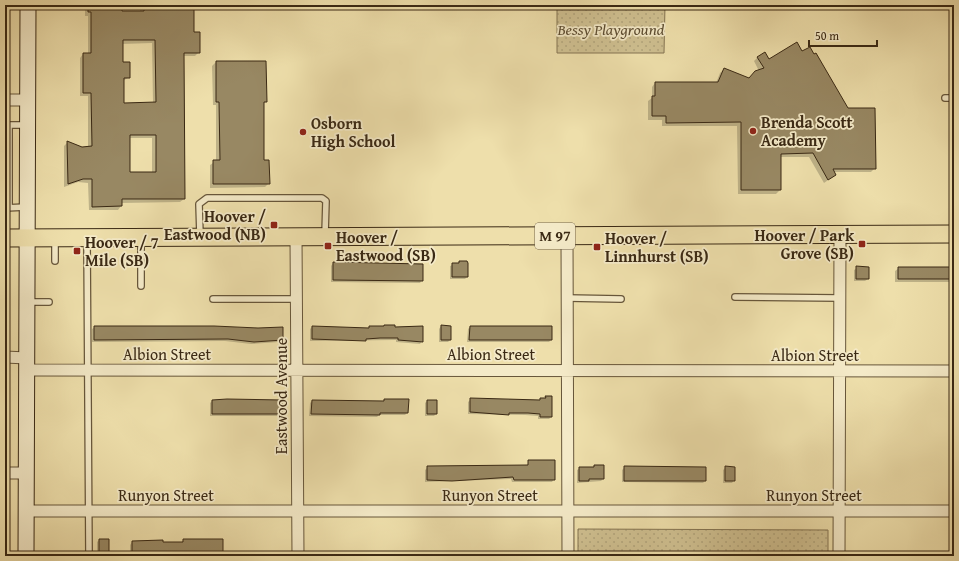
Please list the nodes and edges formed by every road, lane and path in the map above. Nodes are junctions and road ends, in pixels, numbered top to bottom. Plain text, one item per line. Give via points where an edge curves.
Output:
1 (28, 5) edge
2 (945, 98) dead end
3 (954, 98) edge
4 (5, 100) edge
5 (28, 100) junction
6 (7, 125) edge
7 (28, 125) junction
8 (28, 207) junction
9 (7, 208) edge
10 (954, 234) edge
11 (840, 235) junction
12 (296, 236) junction
13 (325, 236) junction
14 (567, 236) junction
15 (142, 237) junction
16 (200, 237) junction
17 (5, 238) edge
18 (28, 238) junction
19 (55, 238) junction
20 (87, 238) junction
21 (55, 261) dead end
22 (141, 286) dead end
23 (735, 297) dead end
24 (567, 298) junction
25 (840, 298) junction
26 (213, 299) dead end
27 (297, 299) junction
28 (621, 299) dead end
29 (28, 302) junction
30 (49, 302) dead end
31 (5, 357) edge
32 (27, 364) junction
33 (87, 370) junction
34 (297, 370) junction
35 (567, 370) junction
36 (840, 371) junction
37 (954, 371) edge
38 (5, 473) edge
39 (27, 473) junction
40 (27, 511) junction
41 (88, 511) junction
42 (298, 511) junction
43 (568, 511) junction
44 (840, 511) junction
45 (954, 511) edge
46 (26, 556) edge
47 (88, 556) edge
48 (298, 556) edge
49 (568, 556) edge
50 (839, 556) edge

1 - 5 street
2 - 3 lane
4 - 5 street
5 - 7 street
6 - 7 lane
6 - 9 lane
7 - 8 street
8 - 9 lane
8 - 18 street
10 - 11 main road, M 97
11 - 14 main road, M 97
11 - 25 street
12 - 13 main road, M 97
12 - 16 main road, M 97
12 - 27 street, Eastwood Avenue
13 - 14 main road, M 97
13 - 16 lane via 326,202 322,198 206,198 199,204
14 - 24 street
15 - 16 main road, M 97
15 - 20 main road, M 97
15 - 22 lane
17 - 18 main road, M 97
18 - 19 main road, M 97
18 - 29 street
19 - 20 main road, M 97
19 - 21 lane
20 - 33 lane
23 - 25 lane
24 - 28 lane
24 - 35 street
25 - 36 street
26 - 27 lane
27 - 34 street, Eastwood Avenue
29 - 30 lane
29 - 32 street
31 - 32 street, Albion Street
32 - 33 street, Albion Street
32 - 39 street
33 - 34 street, Albion Street
33 - 41 lane
34 - 35 street, Albion Street
34 - 42 street, Eastwood Avenue
35 - 36 street, Albion Street
35 - 43 street
36 - 37 street, Albion Street
36 - 44 street
38 - 39 street
39 - 40 street
40 - 41 street, Runyon Street
40 - 46 street
41 - 42 street, Runyon Street
41 - 47 lane
42 - 43 street, Runyon Street
42 - 48 street, Eastwood Avenue
43 - 44 street, Runyon Street
43 - 49 street
44 - 45 street, Runyon Street
44 - 50 street

